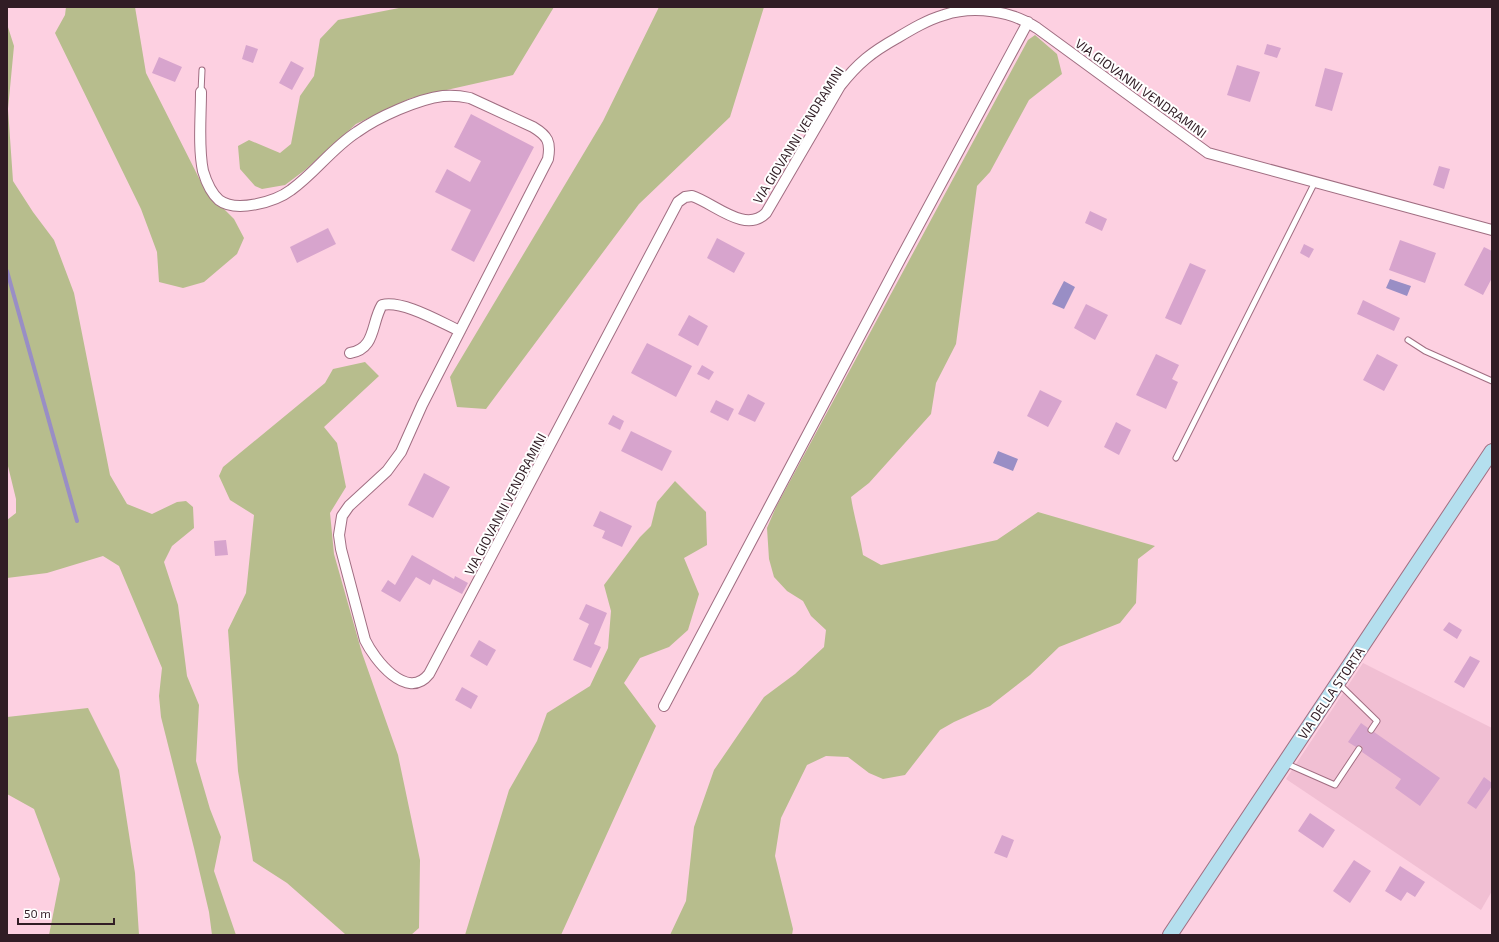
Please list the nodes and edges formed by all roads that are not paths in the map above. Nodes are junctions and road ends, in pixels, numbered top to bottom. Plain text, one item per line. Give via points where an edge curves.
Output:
1 (1028, 22) junction
2 (202, 70) dead end
3 (201, 92) joint
4 (1315, 182) junction
5 (1492, 230) edge
6 (460, 331) junction
7 (1408, 340) dead end
8 (350, 353) dead end
9 (1492, 382) edge
10 (1492, 451) edge
11 (1176, 458) dead end
12 (1338, 682) junction
13 (664, 706) dead end
14 (1371, 730) dead end
15 (1359, 749) dead end
16 (1284, 763) junction
17 (1170, 935) edge

1 - 4 street, VIA GIOVANNI VENDRAMINI via 1208,153
1 - 6 street, VIA GIOVANNI VENDRAMINI via 1018,17 985,11 945,14 867,56 840,86 766,213 757,220 738,219 692,196 678,202 429,674 419,682 409,683 385,669 364,640 342,556 340,526 346,509 387,472 401,452
1 - 13 street
2 - 3 lane
3 - 6 street, VIA GIOVANNI VENDRAMINI via 201,155 205,176 215,195 233,205 262,203 290,191 355,133 378,119 434,98 452,95 470,98 542,133 548,140 548,159
4 - 5 street, VIA GIOVANNI VENDRAMINI
4 - 11 lane
6 - 8 street via 390,303 382,305 371,337 364,347 359,352
7 - 9 lane via 1425,351
10 - 12 main road, VIA DELLA STORTA
12 - 14 lane via 1377,721
12 - 16 main road, VIA DELLA STORTA
15 - 16 lane via 1335,785
16 - 17 main road, VIA DELLA STORTA

